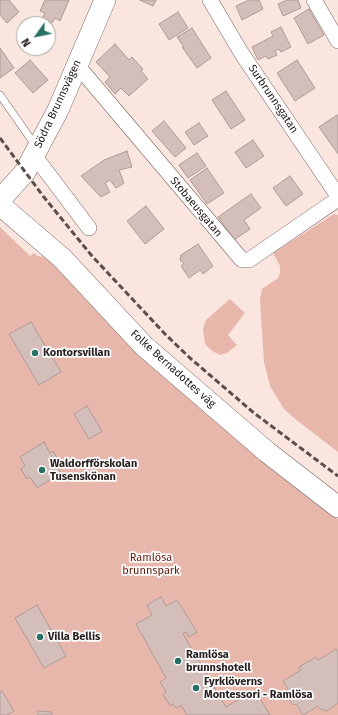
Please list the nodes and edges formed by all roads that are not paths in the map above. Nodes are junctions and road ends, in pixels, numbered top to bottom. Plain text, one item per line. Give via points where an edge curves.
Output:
1 (104, 0) edge
2 (210, 0) edge
3 (314, 0) edge
4 (338, 41) edge
5 (77, 65) junction
6 (0, 95) edge
7 (36, 152) junction
8 (333, 178) edge
9 (338, 197) edge
10 (0, 200) edge
11 (0, 205) edge
12 (89, 228) dead end
13 (338, 507) edge

1 - 5 street, Södra Brunnsvägen
2 - 8 street, Surbrunnsgatan via 242,54
3 - 4 street
5 - 7 street, Södra Brunnsvägen
5 - 9 street, Stobaeusgatan via 242,260 249,260
6 - 7 lane
7 - 10 street, Södra Brunnsvägen via 25,172
7 - 12 street
8 - 9 street, Surbrunnsgatan
11 - 13 street, Folke Bernadottes väg via 62,258 144,346 267,452

